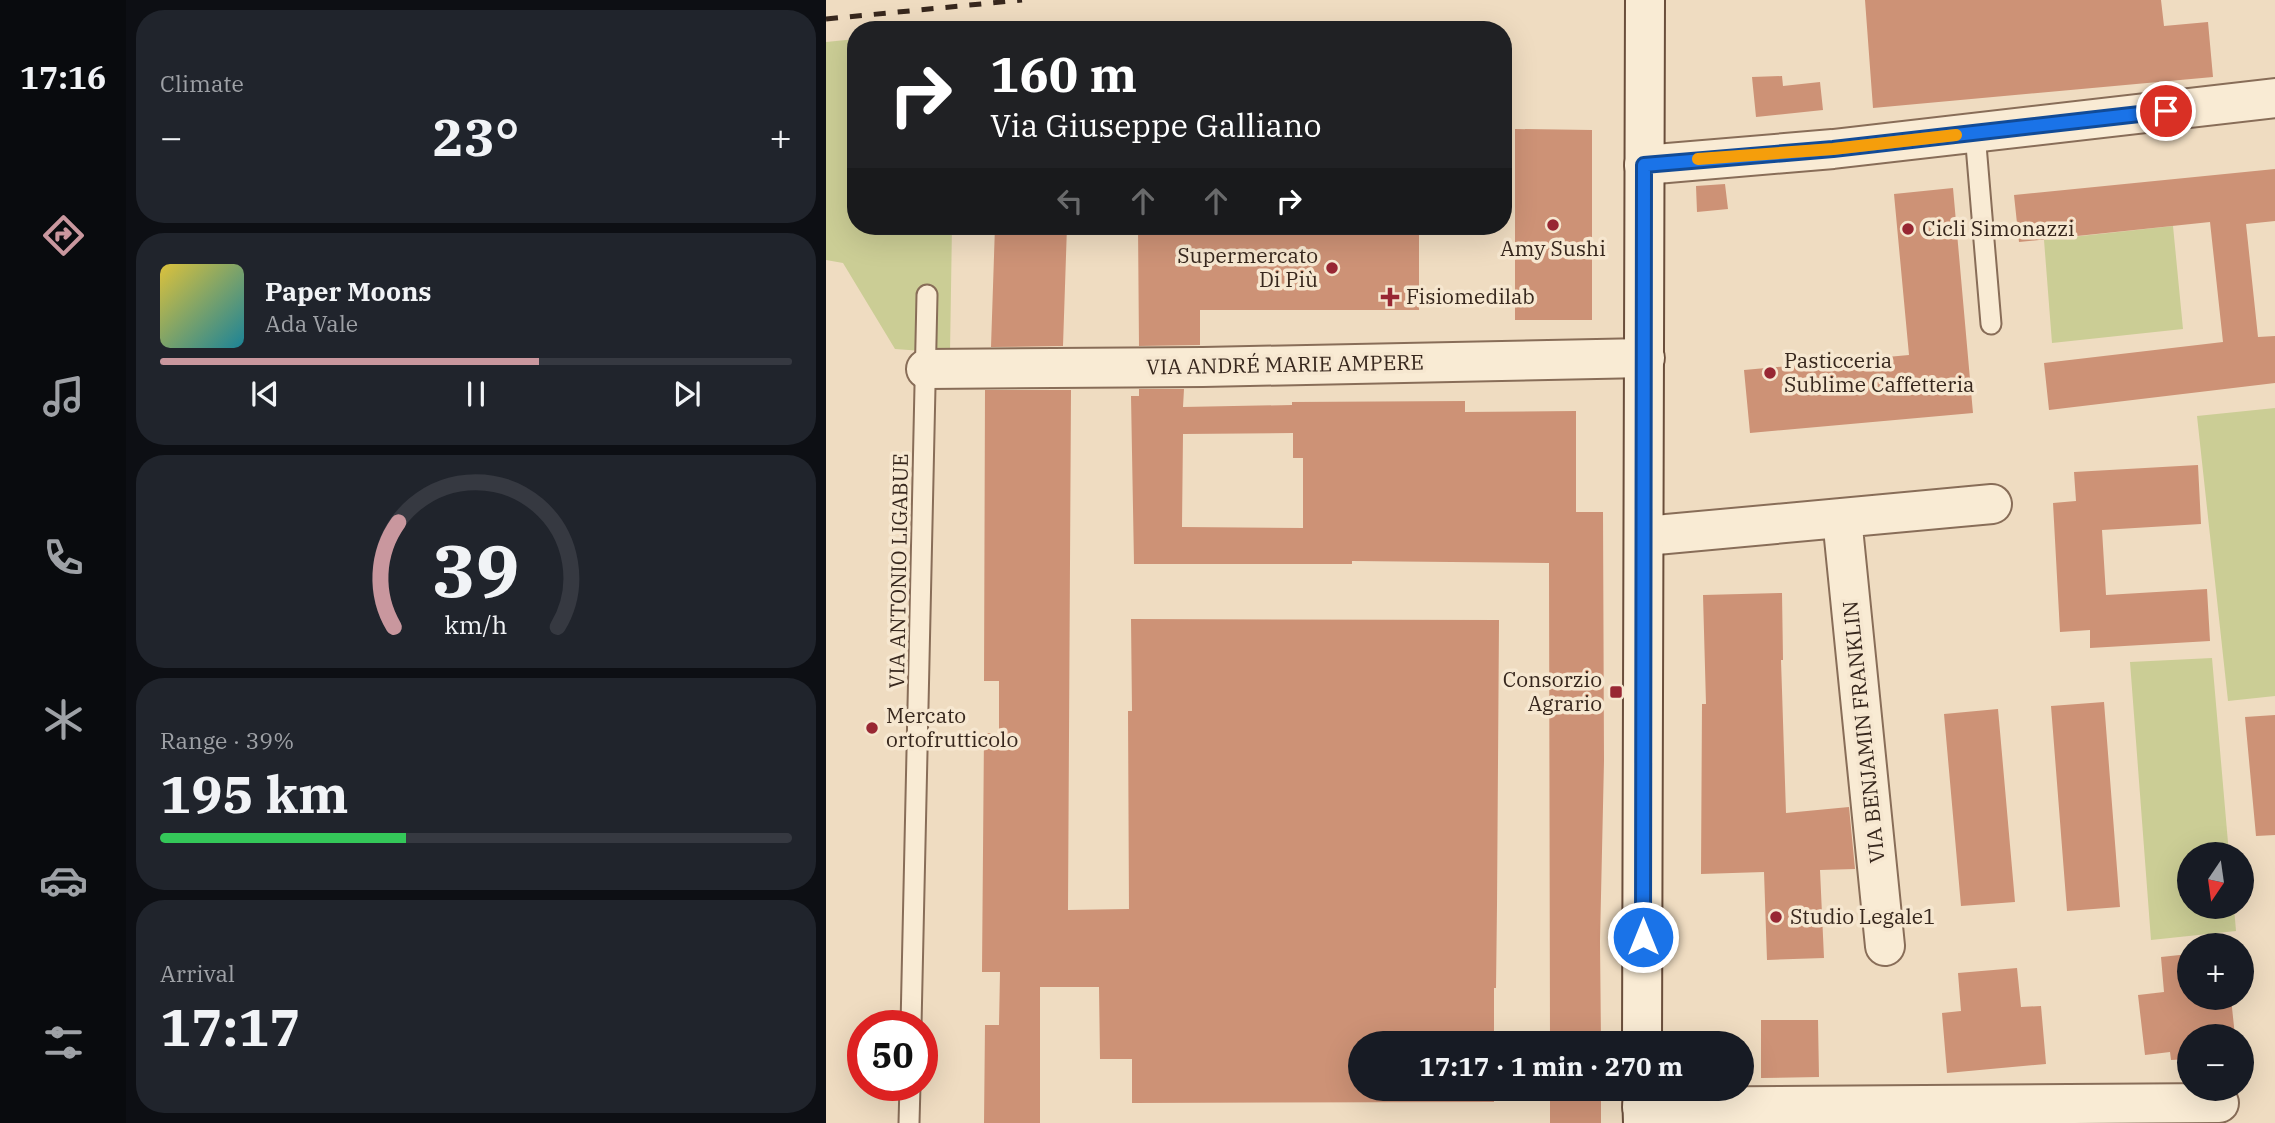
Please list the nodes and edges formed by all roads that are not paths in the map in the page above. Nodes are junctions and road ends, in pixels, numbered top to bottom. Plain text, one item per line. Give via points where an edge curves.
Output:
1 (1645, 0) edge
2 (2275, 98) edge
3 (1975, 133) junction
4 (1644, 165) junction
5 (927, 295) dead end
6 (1991, 324) dead end
7 (1645, 358) junction
8 (926, 369) junction
9 (1992, 504) dead end
10 (1842, 518) junction
11 (1645, 536) junction
12 (1885, 946) dead end
13 (911, 1010) edge
14 (1643, 1031) edge
15 (910, 1101) edge
16 (2219, 1103) dead end
17 (1642, 1106) edge
18 (909, 1123) edge

1 - 4 street
2 - 3 street
3 - 4 street
3 - 6 lane
4 - 7 street
5 - 8 lane, VIA ANTONIO LIGABUE
7 - 8 street, VIA ANDRÉ MARIE AMPERE
7 - 11 street
8 - 13 lane, VIA ANTONIO LIGABUE
9 - 10 street
10 - 11 street
10 - 12 street, VIA BENJAMIN FRANKLIN
11 - 14 street
15 - 18 lane
16 - 17 street

